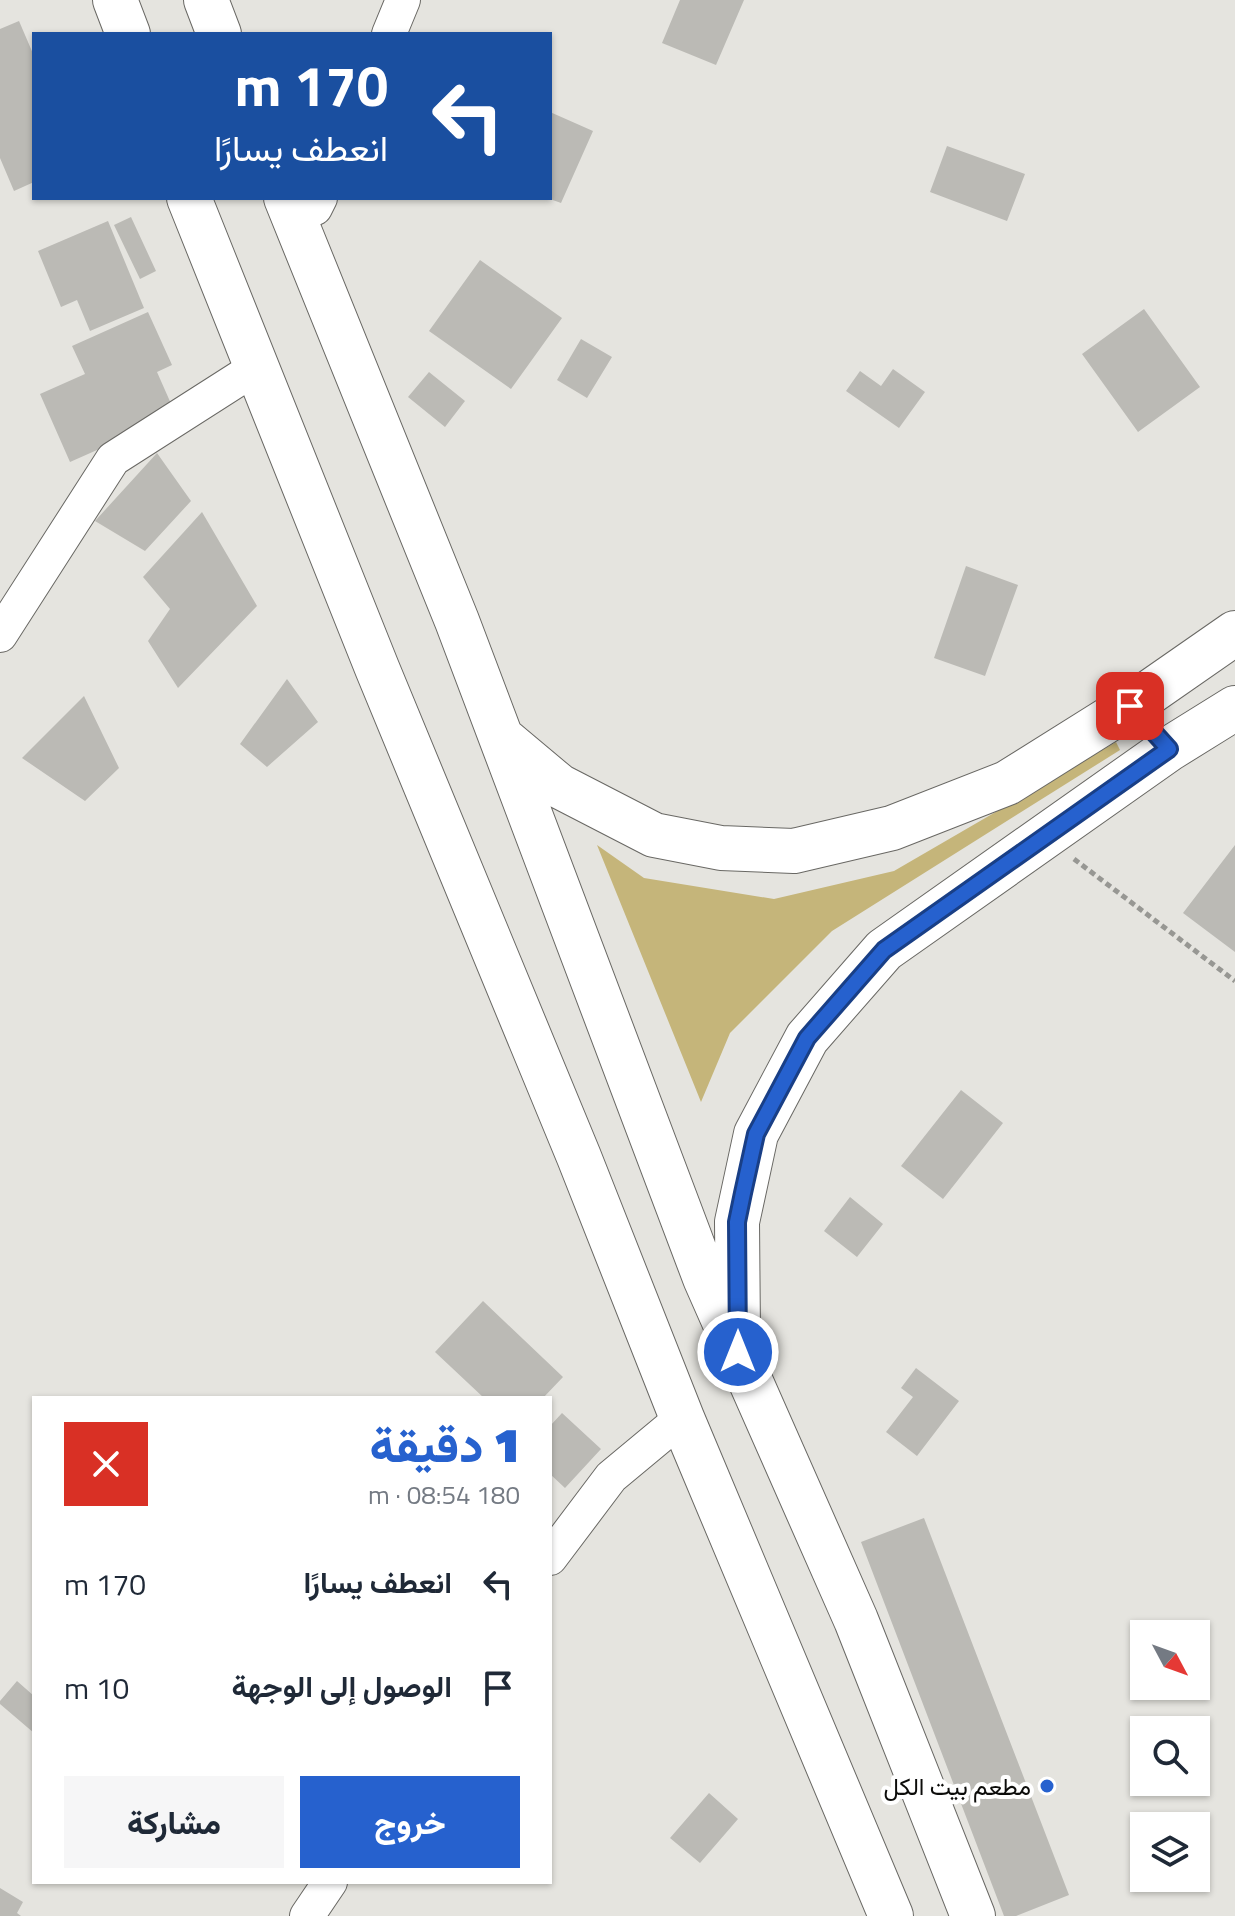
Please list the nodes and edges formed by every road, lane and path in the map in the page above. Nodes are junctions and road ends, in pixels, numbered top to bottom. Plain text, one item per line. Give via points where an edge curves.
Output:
1 (115, 0) edge
2 (206, 0) edge
3 (403, 0) edge
4 (127, 32) edge
5 (218, 32) edge
6 (390, 32) edge
7 (190, 200) edge
8 (300, 204) edge
9 (257, 367) junction
10 (1235, 633) edge
11 (0, 635) edge
12 (1130, 706) junction
13 (1235, 708) edge
14 (501, 738) junction
15 (1169, 749) junction
16 (1044, 837) junction
17 (1235, 981) edge
18 (738, 1352) junction
19 (682, 1418) junction
20 (552, 1555) edge
21 (329, 1884) edge
22 (307, 1916) edge
23 (891, 1916) edge
24 (973, 1916) edge

1 - 4 main road
2 - 5 main road
3 - 6 street
7 - 9 main road
8 - 14 main road
9 - 11 street via 113,459
9 - 19 main road
10 - 12 main road
12 - 14 main road via 1007,783 892,828 794,851 721,848 654,835 559,786
12 - 15 main road
13 - 15 main road
14 - 18 main road via 705,1278
15 - 16 main road
16 - 17 path
16 - 18 main road via 884,950 807,1038 756,1134 737,1222
18 - 24 main road via 856,1620
19 - 20 street via 611,1477
19 - 23 main road
21 - 22 street

